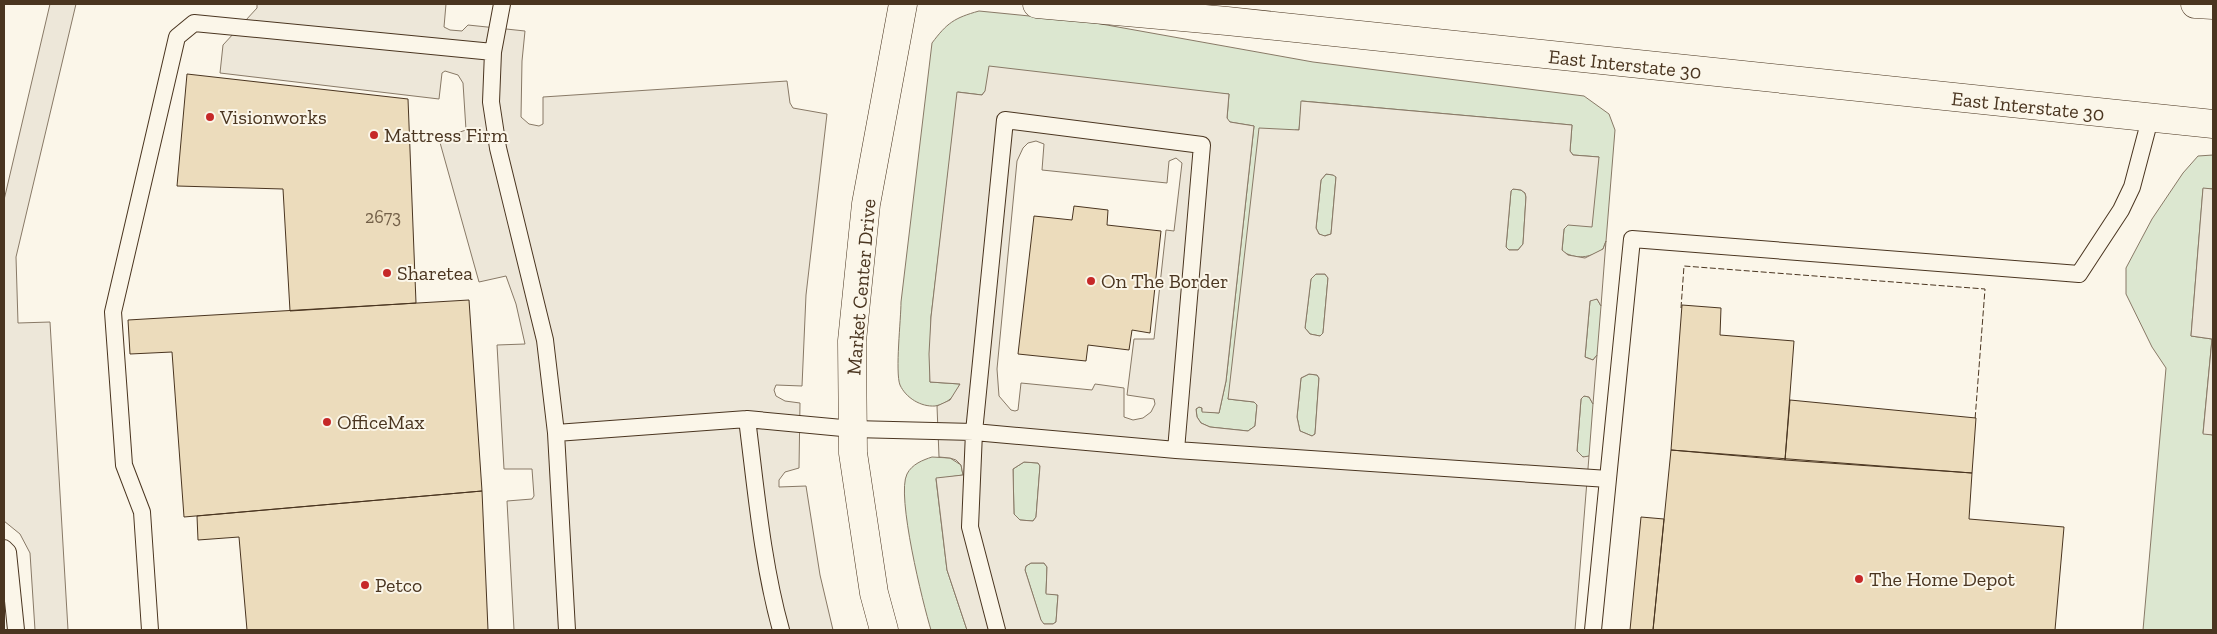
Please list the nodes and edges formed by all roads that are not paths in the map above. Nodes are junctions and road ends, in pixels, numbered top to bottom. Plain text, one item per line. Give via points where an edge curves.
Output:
1 (502, 4) edge
2 (903, 4) edge
3 (1037, 4) edge
4 (2195, 4) edge
5 (2213, 5) edge
6 (493, 52) junction
7 (2150, 119) junction
8 (2213, 124) edge
9 (747, 419) junction
10 (853, 429) junction
11 (974, 432) junction
12 (556, 433) junction
13 (1176, 450) junction
14 (1608, 479) junction
15 (4, 548) edge
16 (16, 630) edge
17 (150, 630) edge
18 (567, 630) edge
19 (781, 630) edge
20 (884, 630) edge
21 (997, 630) edge
22 (1593, 630) edge

1 - 6 lane
2 - 10 main road, Market Center Drive via 866,204 852,341
3 - 7 main road, East Interstate 30 via 1227,21
4 - 5 main road
6 - 12 lane via 491,102 498,148 545,340
6 - 17 lane via 194,23 177,37 113,312 124,465 142,512
7 - 8 main road, East Interstate 30
7 - 14 lane via 2132,187 2121,210 2078,274 1632,239
9 - 10 lane
9 - 12 lane
9 - 19 lane via 760,517
10 - 11 lane
10 - 20 main road, Market Center Drive via 853,453 874,593
11 - 13 lane
11 - 13 lane via 1005,120 1202,145
11 - 21 lane via 970,527
12 - 18 lane
13 - 14 lane
14 - 22 lane
15 - 16 lane via 8,552

